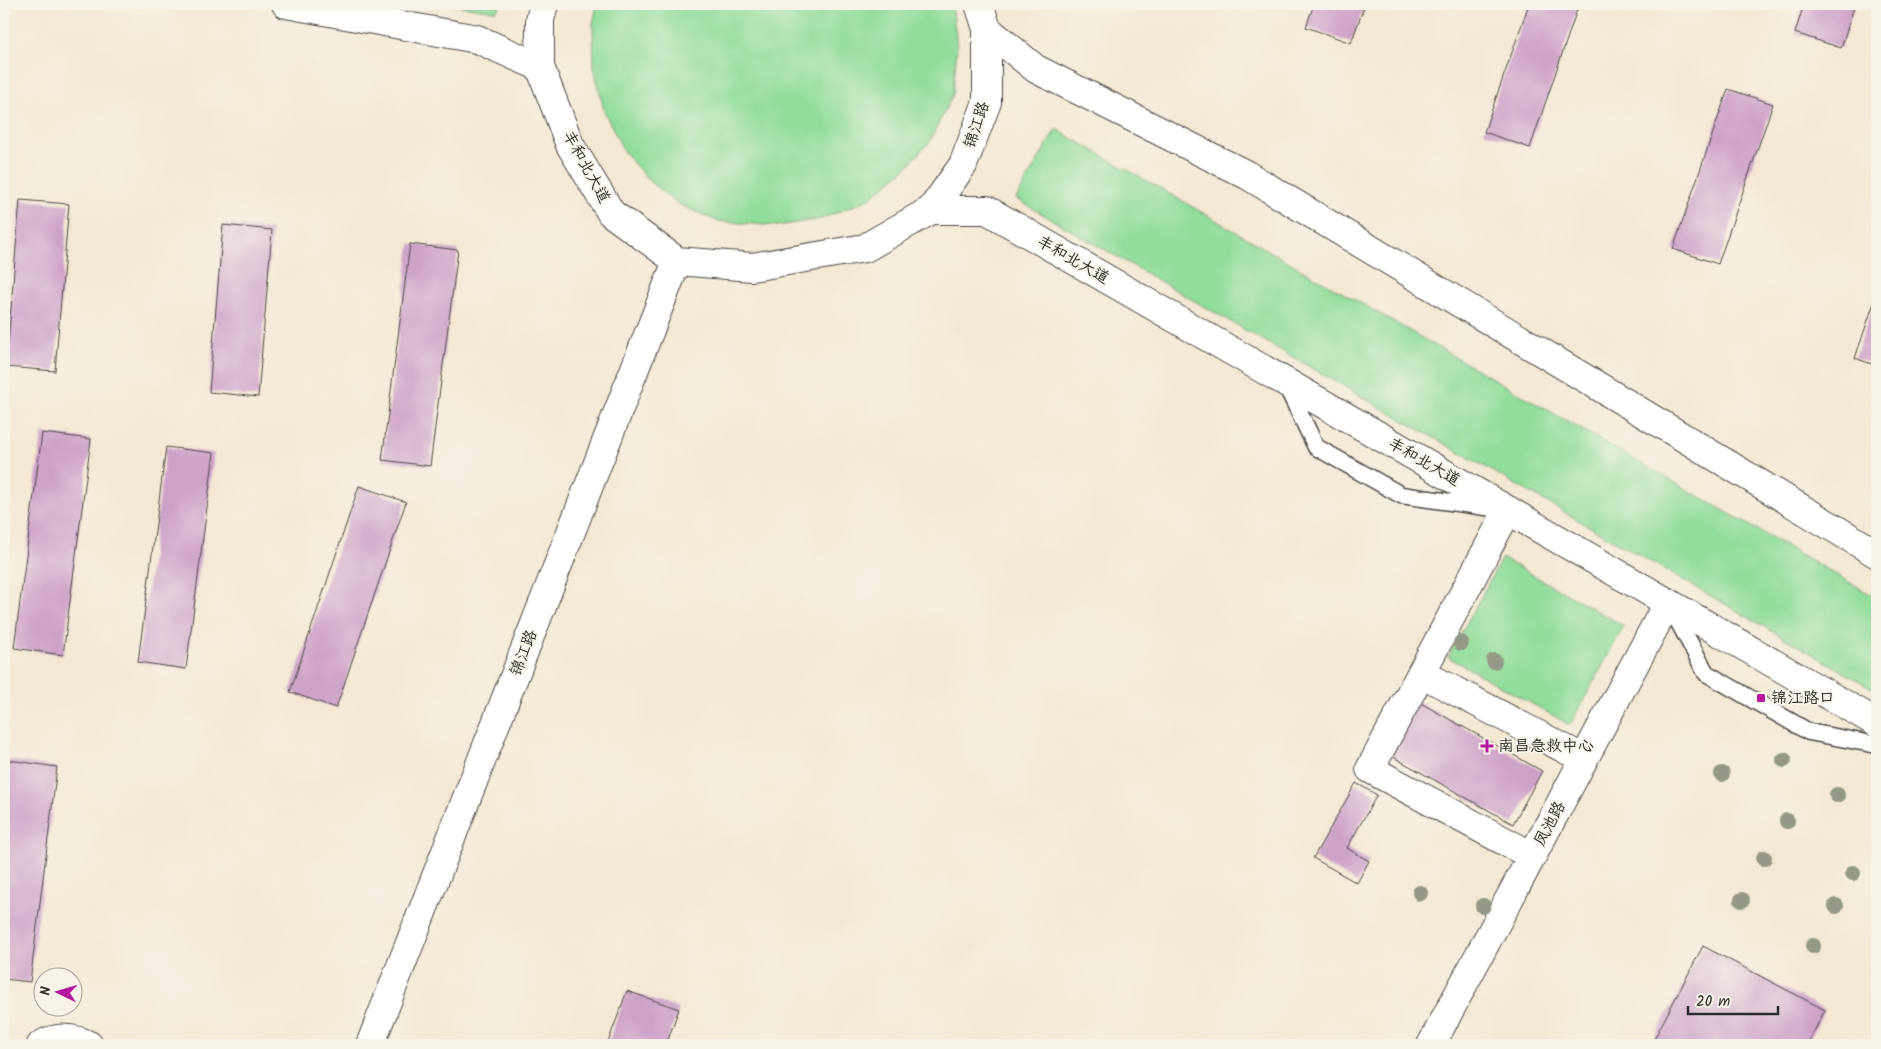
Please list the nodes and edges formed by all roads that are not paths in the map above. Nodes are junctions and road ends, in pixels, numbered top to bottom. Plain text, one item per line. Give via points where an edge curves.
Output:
1 (286, 4) edge
2 (544, 4) edge
3 (983, 16) edge
4 (540, 67) junction
5 (931, 210) junction
6 (678, 261) junction
7 (1284, 381) junction
8 (1508, 510) junction
9 (1877, 553) edge
10 (1668, 602) junction
11 (1421, 673) junction
12 (1877, 722) edge
13 (1877, 746) edge
14 (1584, 759) junction
15 (1532, 856) junction
16 (41, 1045) edge
17 (89, 1045) edge
18 (370, 1045) edge
19 (1431, 1045) edge

1 - 4 main road via 477,39
2 - 4 main road via 540,20
3 - 5 main road, 锦江路 via 987,102 963,165
3 - 9 main road via 1036,69 1247,175
4 - 6 main road, 丰和北大道 via 570,145 611,213
5 - 6 main road, 丰和北大道 via 865,248 752,267
5 - 7 main road, 丰和北大道 via 987,210
6 - 18 main road, 锦江路
7 - 8 main road, 丰和北大道
7 - 8 lane via 1316,447 1401,495
8 - 10 main road, 丰和北大道
8 - 11 main road
10 - 12 main road, 丰和北大道
10 - 13 lane via 1706,673 1809,732
10 - 14 main road, 凤池路
11 - 14 main road
11 - 15 main road via 1370,769
14 - 15 main road, 凤池路
15 - 19 main road, 凤池路
16 - 17 main road via 64,1038

